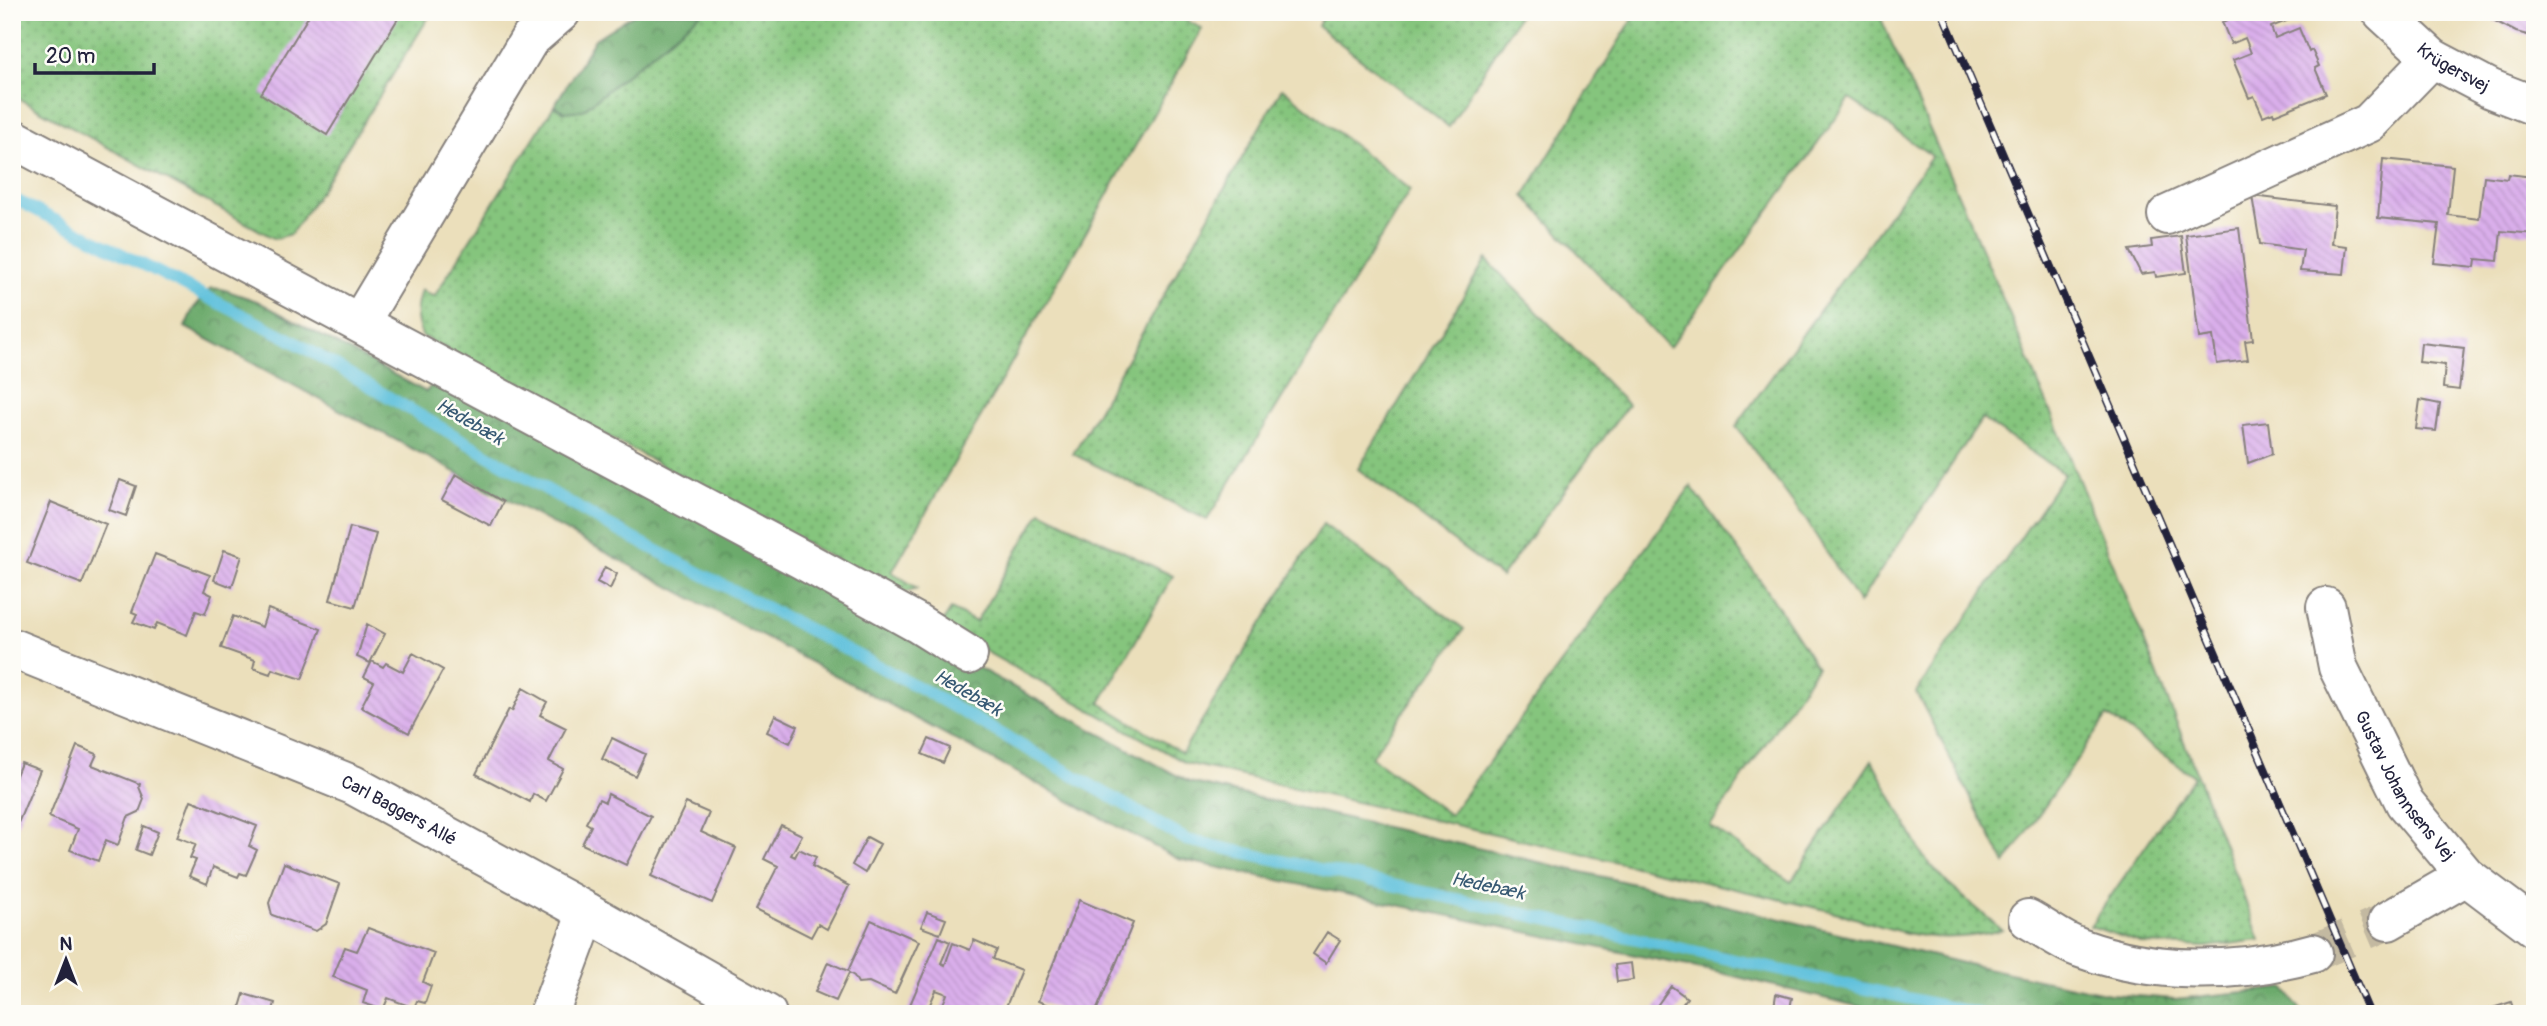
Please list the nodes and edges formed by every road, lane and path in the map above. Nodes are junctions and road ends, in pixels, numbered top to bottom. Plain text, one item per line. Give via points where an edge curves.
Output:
1 (561, 12) edge
2 (2382, 12) edge
3 (2432, 58) junction
4 (2535, 106) edge
5 (12, 138) edge
6 (2167, 215) dead end
7 (360, 322) junction
8 (2326, 607) dead end
9 (12, 648) edge
10 (968, 656) dead end
11 (2466, 877) junction
12 (587, 912) junction
13 (2028, 919) dead end
14 (2388, 921) tunnel mouth
15 (2535, 928) edge
16 (2313, 953) tunnel mouth
17 (549, 1014) edge
18 (767, 1014) edge

1 - 7 street via 529,40
2 - 3 street, Krügersvej
3 - 4 street, Krügersvej
3 - 6 street via 2369,123
5 - 7 street
7 - 10 street via 925,612
8 - 11 street, Gustav Johannsens Vej via 2338,667 2404,803
9 - 12 street, Carl Baggers Allé via 353,785
11 - 14 street
11 - 15 street, Gustav Johannsens Vej
12 - 17 street
12 - 18 street, Carl Baggers Allé
13 - 16 street via 2078,947 2177,969 2227,969

